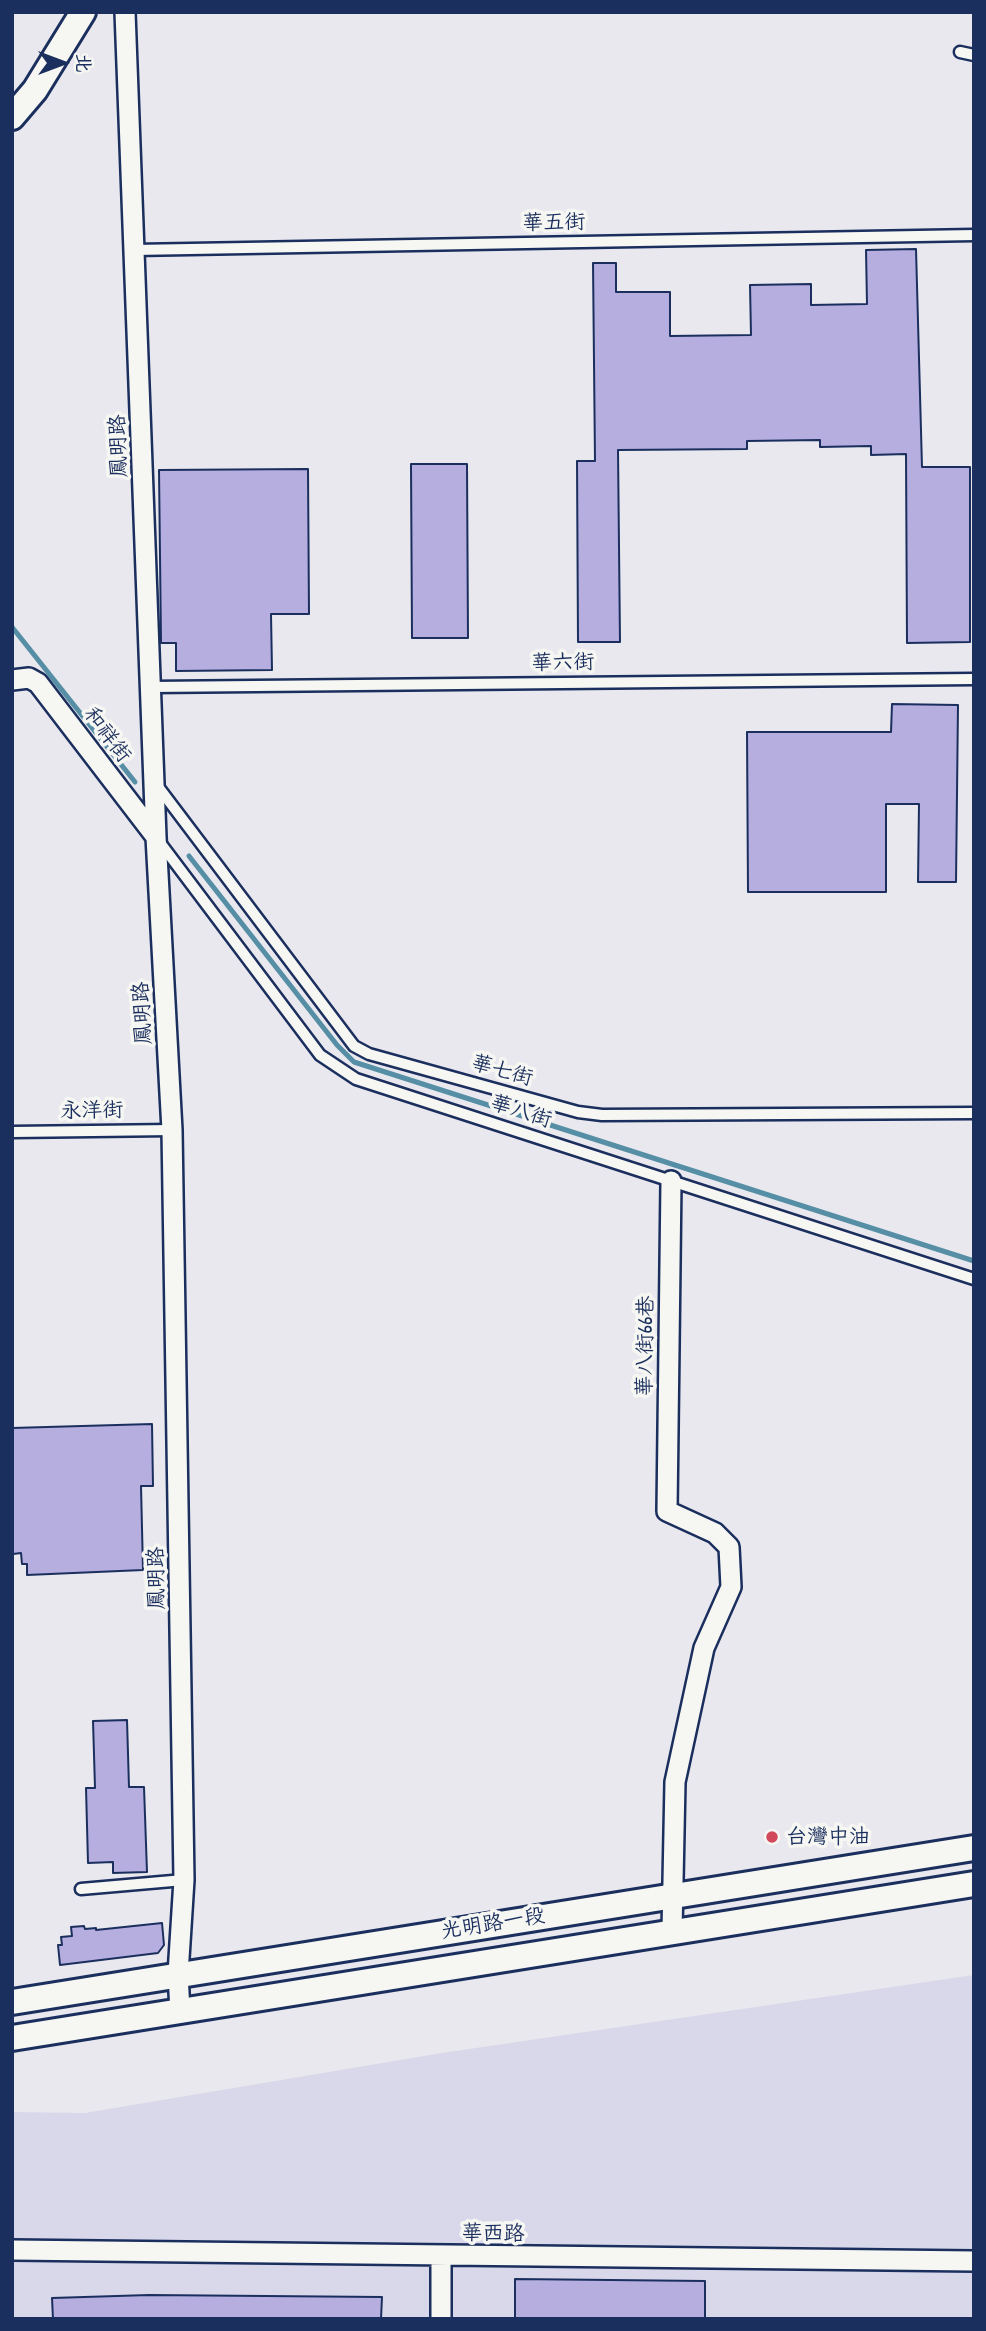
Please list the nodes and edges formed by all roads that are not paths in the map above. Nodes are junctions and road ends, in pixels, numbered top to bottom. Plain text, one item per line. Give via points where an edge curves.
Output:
1 (83, 12) edge
2 (125, 12) edge
3 (961, 52) dead end
4 (974, 55) edge
5 (12, 117) edge
6 (974, 235) edge
7 (134, 250) junction
8 (974, 679) edge
9 (12, 680) edge
10 (152, 687) junction
11 (155, 783) junction
12 (156, 837) junction
13 (974, 1113) edge
14 (172, 1130) junction
15 (12, 1132) edge
16 (671, 1181) junction
17 (974, 1279) edge
18 (974, 1848) edge
19 (861, 1866) junction
20 (184, 1880) junction
21 (974, 1884) edge
22 (81, 1889) dead end
23 (674, 1895) junction
24 (868, 1900) junction
25 (673, 1931) junction
26 (178, 1974) junction
27 (12, 2002) edge
28 (180, 2011) junction
29 (12, 2038) edge
30 (12, 2250) edge
31 (441, 2256) junction
32 (974, 2261) edge
33 (441, 2319) edge

1 - 5 street via 35,90
2 - 7 street, 鳳明路
3 - 4 lane
6 - 7 lane, 華五街
7 - 10 street, 鳳明路
8 - 10 lane, 華六街
9 - 12 street, 和祥街 via 29,678 38,683
10 - 11 street, 鳳明路
11 - 12 street, 鳳明路
11 - 13 lane, 華七街 via 354,1046 369,1054 602,1115
12 - 14 street, 鳳明路
12 - 16 lane, 華八街 via 320,1055 338,1070
14 - 15 lane, 永洋街
14 - 20 street, 鳳明路
16 - 17 lane, 華八街
16 - 23 street, 華八街66巷 via 667,1511 715,1533 729,1547 731,1587 704,1648 675,1782
18 - 19 street, 光明路一段
19 - 23 street, 光明路一段
19 - 24 street
20 - 22 lane
20 - 26 street, 鳳明路
21 - 24 street, 光明路一段
23 - 25 street
23 - 26 street, 光明路一段
24 - 25 street, 光明路一段
25 - 28 street, 光明路一段
26 - 27 street, 光明路一段
26 - 28 street, 鳳明路
28 - 29 street, 光明路一段
30 - 31 street, 華西路
31 - 32 street, 華西路
31 - 33 street

